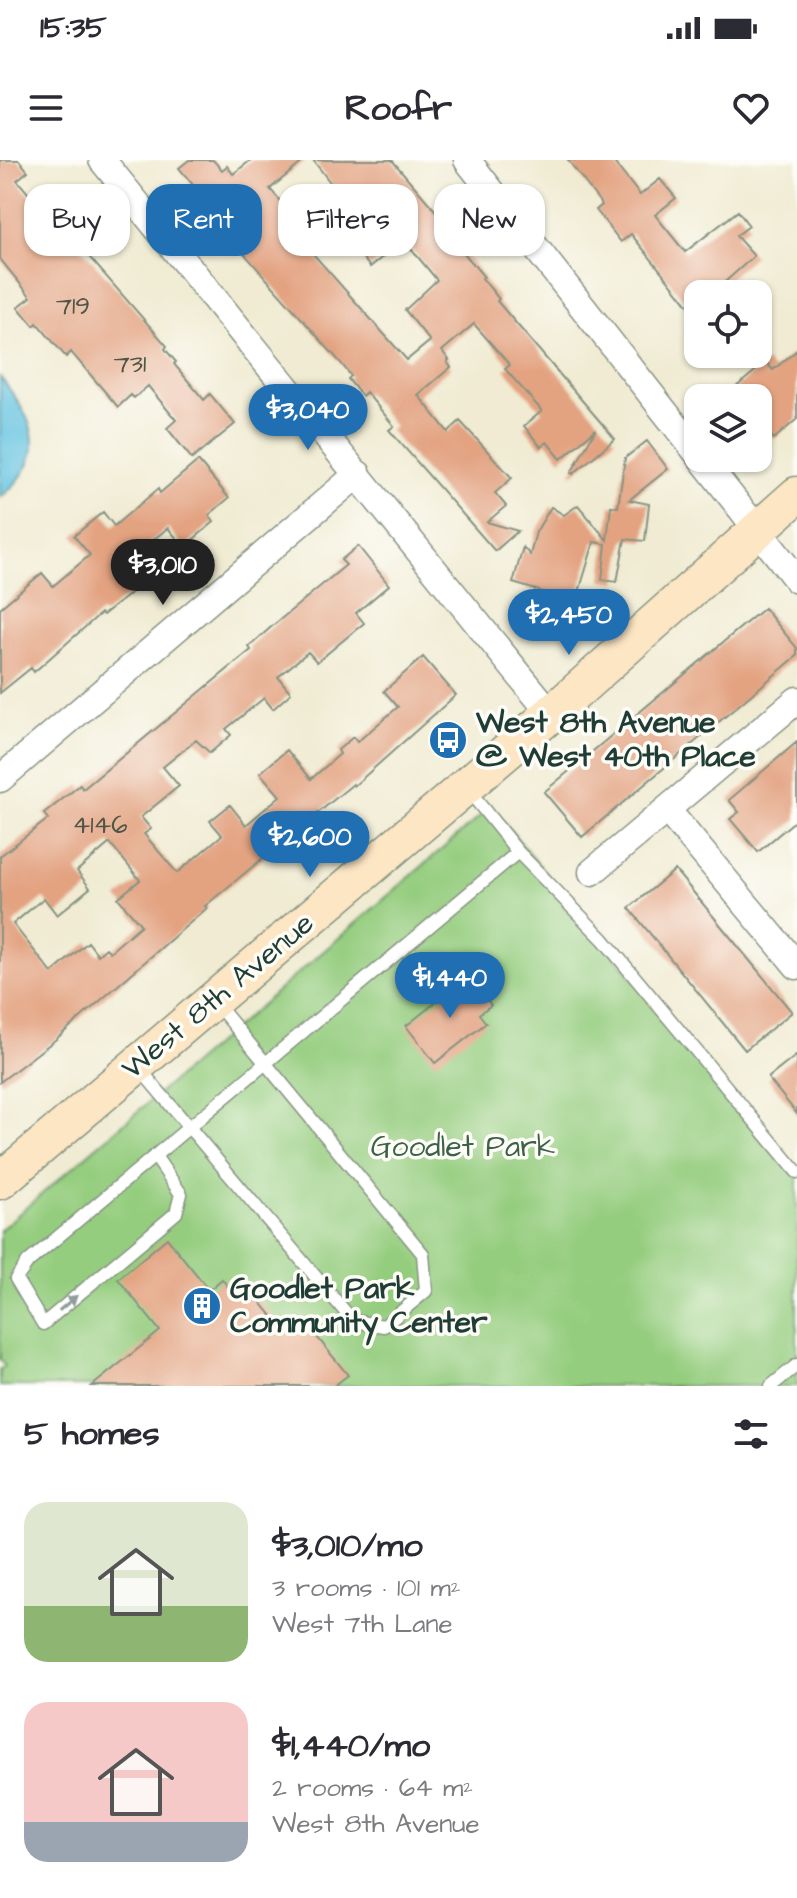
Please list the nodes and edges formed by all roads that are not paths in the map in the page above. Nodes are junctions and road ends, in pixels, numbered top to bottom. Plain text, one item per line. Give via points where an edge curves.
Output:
1 (102, 160) edge
2 (467, 160) edge
3 (684, 436) edge
4 (712, 472) edge
5 (358, 474) junction
6 (797, 495) edge
7 (757, 529) junction
8 (797, 580) edge
9 (797, 700) edge
10 (551, 714) junction
11 (0, 779) edge
12 (465, 787) junction
13 (668, 811) junction
14 (518, 852) junction
15 (592, 872) dead end
16 (797, 966) edge
17 (213, 1000) junction
18 (265, 1063) junction
19 (136, 1065) junction
20 (189, 1127) junction
21 (155, 1156) junction
22 (797, 1172) edge
23 (0, 1181) edge
24 (797, 1365) edge
25 (771, 1386) edge

1 - 5 street
2 - 3 street
4 - 7 street
5 - 10 street
5 - 11 street
6 - 7 street, West 8th Avenue
7 - 8 street
7 - 10 street, West 8th Avenue
9 - 13 street
10 - 12 street, West 8th Avenue
12 - 14 lane
12 - 17 street, West 8th Avenue
13 - 15 street
13 - 16 street
14 - 18 lane
14 - 22 lane via 603,939
17 - 18 lane
17 - 19 street, West 8th Avenue
18 - 20 lane
18 - 20 lane via 423,1254 426,1291 384,1326 353,1321
19 - 20 lane
19 - 23 street, West 8th Avenue
20 - 21 lane
21 -> 21 lane via 28,1262 16,1279 43,1324 176,1213 181,1194
24 - 25 lane

